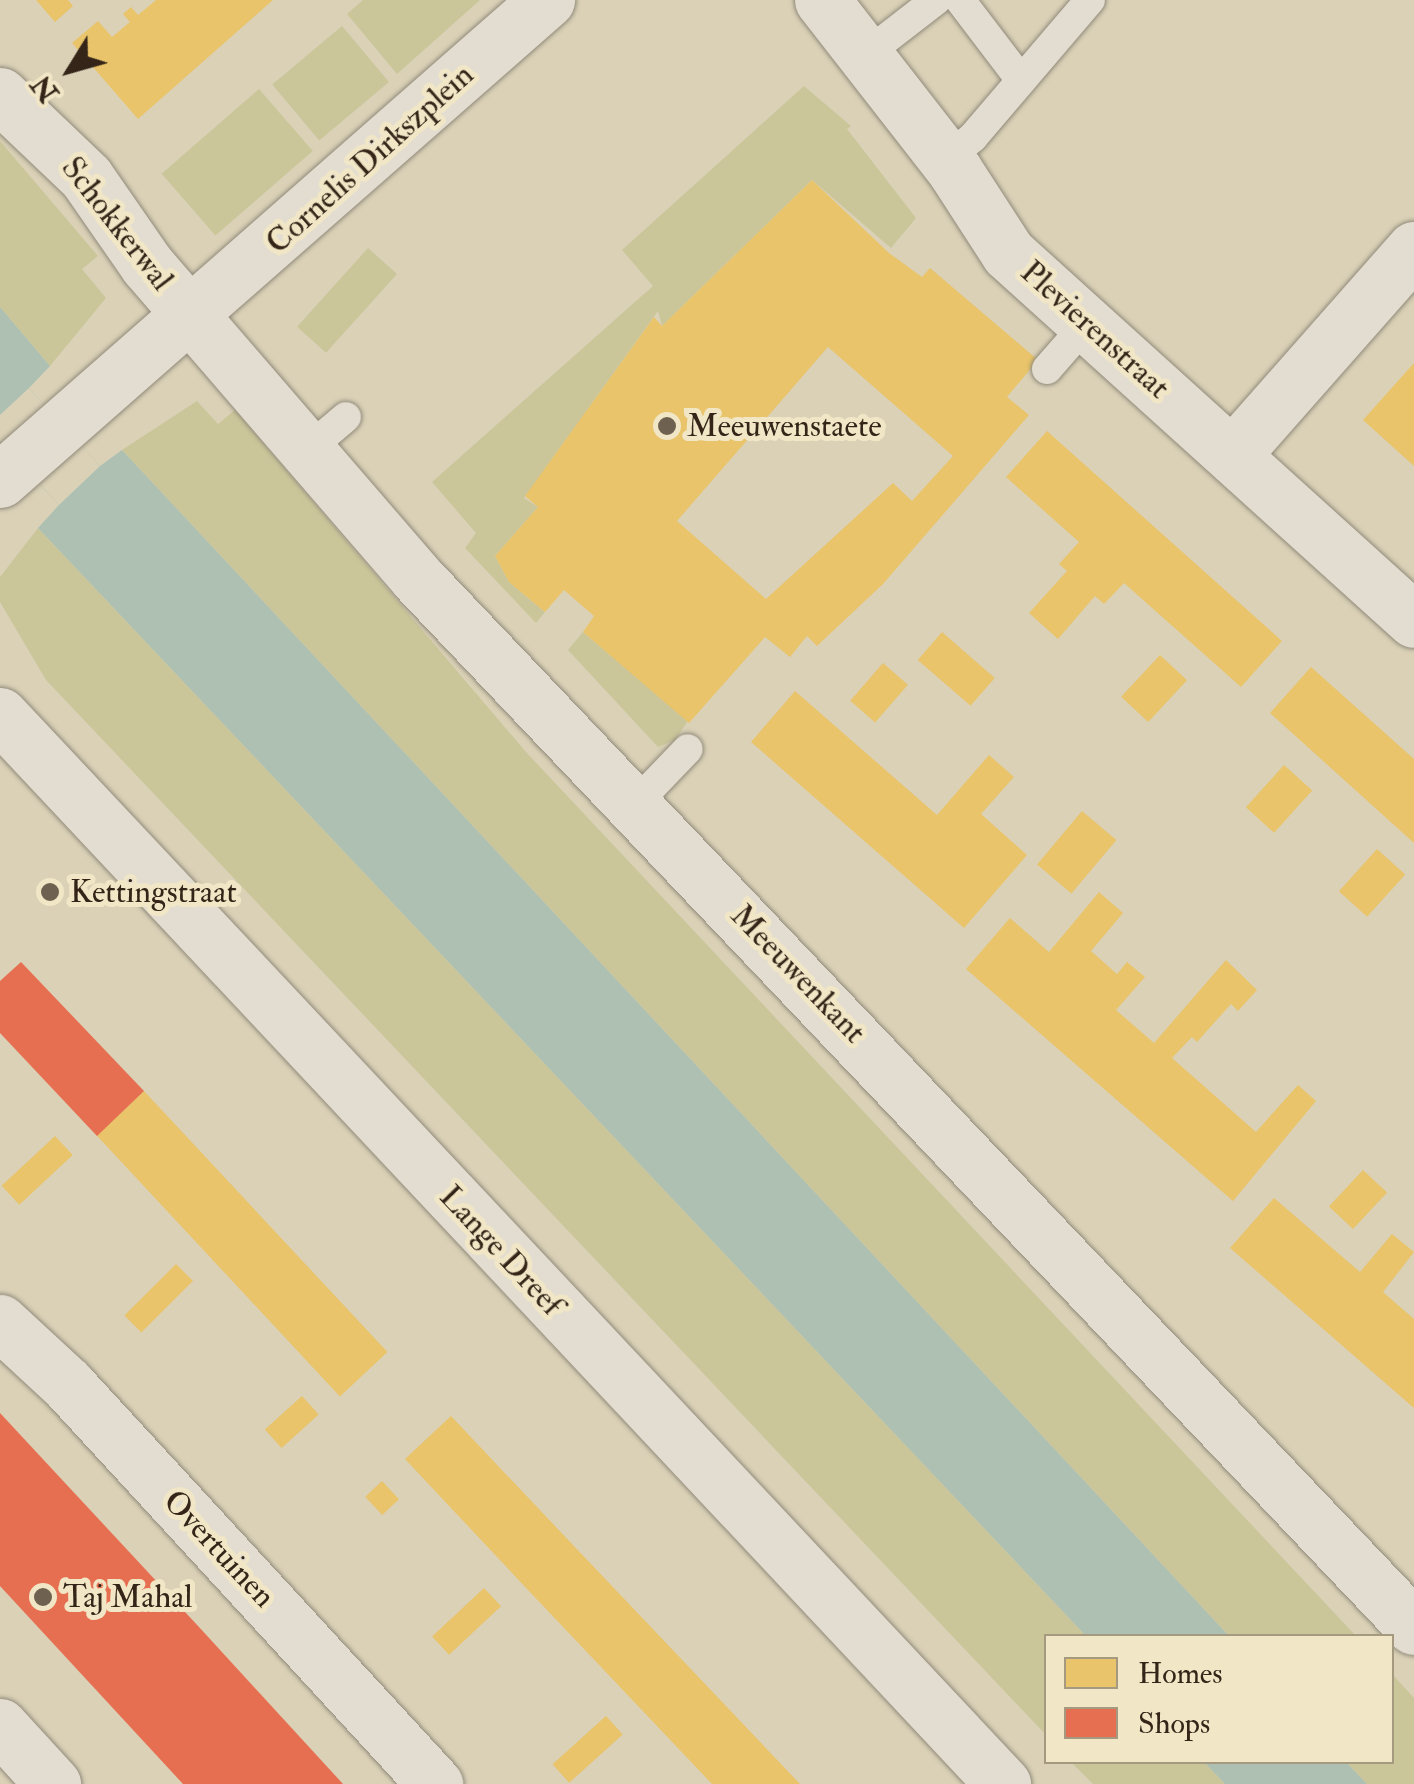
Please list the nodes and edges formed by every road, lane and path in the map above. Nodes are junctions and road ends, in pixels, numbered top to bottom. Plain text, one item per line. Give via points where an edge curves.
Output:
1 (546, 0) edge
2 (822, 0) edge
3 (936, 0) edge
4 (960, 0) edge
5 (1090, 0) edge
6 (865, 55) junction
7 (1021, 80) junction
8 (0, 95) edge
9 (946, 159) junction
10 (1414, 248) edge
11 (189, 314) junction
12 (1089, 321) junction
13 (1048, 370) dead end
14 (1234, 452) junction
15 (10, 472) edge
16 (1414, 620) edge
17 (0, 716) edge
18 (688, 750) dead end
19 (636, 804) junction
20 (0, 1322) edge
21 (1414, 1627) edge
22 (0, 1726) edge
23 (53, 1784) edge
24 (435, 1784) edge
25 (1003, 1784) edge

1 - 11 street, Cornelis Dirkszplein via 238,278
2 - 6 street, Plevierenstraat
3 - 6 lane
4 - 7 lane
5 - 7 lane
6 - 9 street, Plevierenstraat
7 - 9 lane
8 - 11 street, Schokkerwal via 86,177
9 - 12 street, Plevierenstraat via 1008,254
10 - 14 street
11 - 15 street
11 - 19 street, Meeuwenkant via 327,434 417,578
12 - 13 lane
12 - 14 street, Plevierenstraat
14 - 16 street, Plevierenstraat
17 - 25 street, Lange Dreef
18 - 19 lane
19 - 21 street, Meeuwenkant
20 - 24 street, Overtuinen via 67,1384
22 - 23 street

